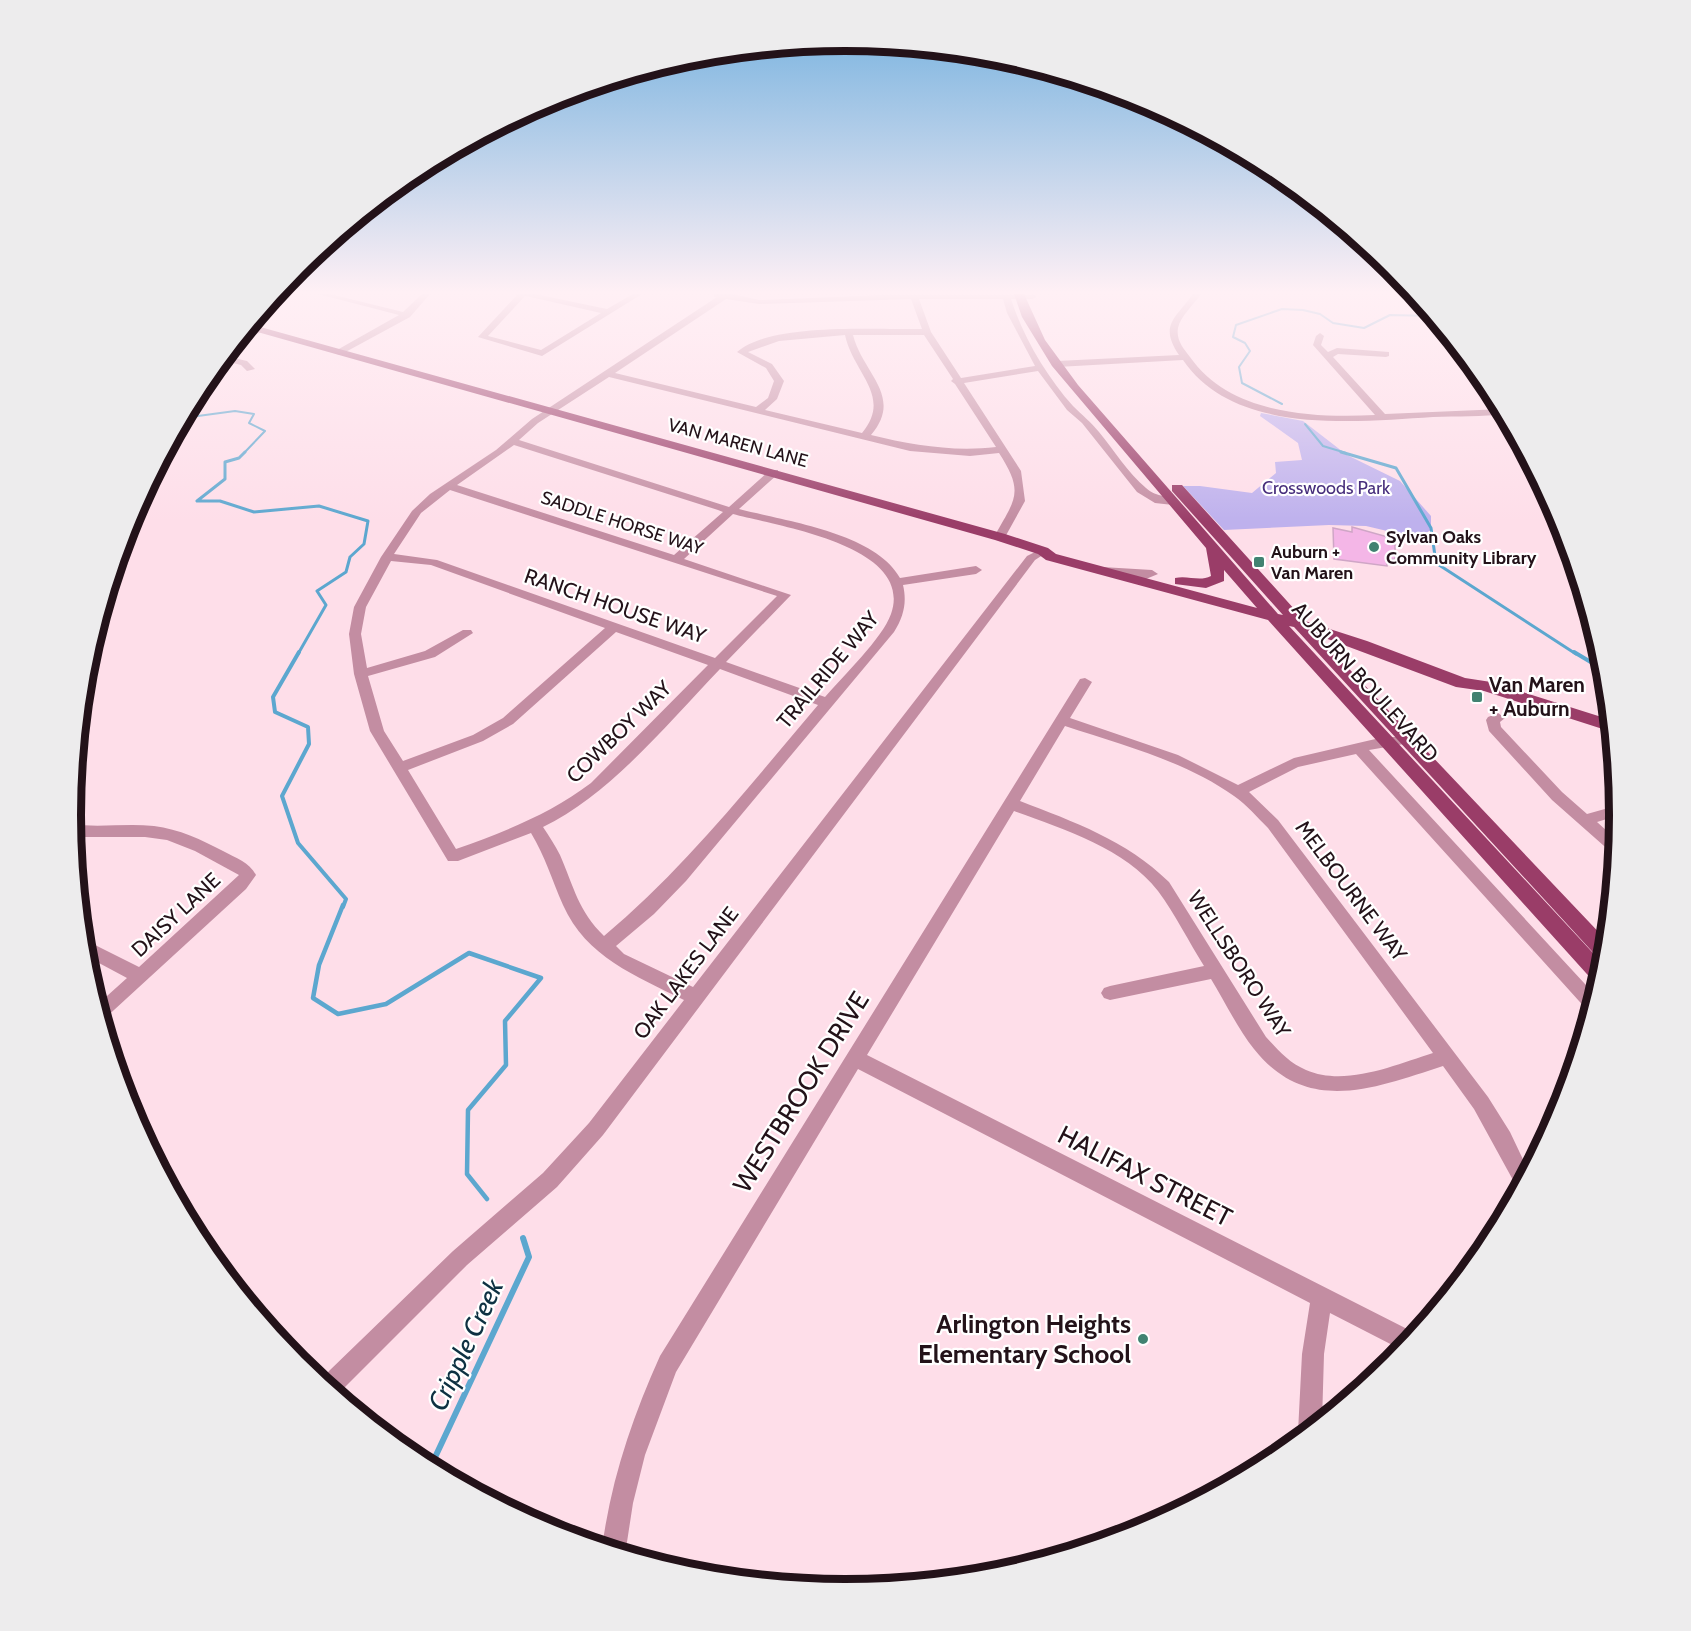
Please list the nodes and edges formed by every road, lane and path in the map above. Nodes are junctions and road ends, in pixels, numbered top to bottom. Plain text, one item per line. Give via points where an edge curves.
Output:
1 (404, 370) edge
2 (615, 370) edge
3 (773, 370) edge
4 (864, 370) edge
5 (950, 370) edge
6 (1032, 370) edge
7 (1041, 370) edge
8 (1069, 370) edge
9 (1070, 370) edge
10 (1195, 370) edge
11 (1340, 370) edge
12 (609, 374) junction
13 (956, 381) junction
14 (549, 411) junction
15 (758, 411) junction
16 (1495, 412) edge
17 (1382, 416) junction
18 (864, 438) junction
19 (512, 441) junction
20 (1004, 449) junction
21 (774, 472) junction
22 (448, 486) junction
23 (1173, 502) junction
24 (731, 511) junction
25 (1000, 537) junction
26 (1211, 545) junction
27 (1043, 551) junction
28 (387, 557) junction
29 (676, 560) junction
30 (976, 570) dead end
31 (1102, 571) junction
32 (1152, 574) junction
33 (1180, 581) junction
34 (897, 582) junction
35 (785, 595) joint
36 (1271, 613) junction
37 (1296, 620) junction
38 (614, 627) junction
39 (467, 633) dead end
40 (1376, 649) junction
41 (720, 663) junction
42 (1336, 666) junction
43 (361, 674) junction
44 (1085, 682) dead end
45 (1485, 686) junction
46 (827, 703) junction
47 (1498, 718) dead end
48 (1062, 720) junction
49 (1604, 723) edge
50 (1405, 740) junction
51 (1384, 742) junction
52 (1359, 748) junction
53 (400, 768) junction
54 (1238, 791) junction
55 (1010, 803) junction
56 (1610, 813) edge
57 (1586, 820) junction
58 (535, 826) junction
59 (82, 831) edge
60 (1609, 841) edge
61 (604, 945) junction
62 (1598, 945) edge
63 (94, 952) edge
64 (1594, 969) edge
65 (1216, 971) junction
66 (141, 977) junction
67 (1110, 993) dead end
68 (696, 997) junction
69 (1587, 999) edge
70 (106, 1009) edge
71 (1447, 1057) junction
72 (854, 1058) junction
73 (1520, 1175) edge
74 (1322, 1298) junction
75 (1402, 1339) edge
76 (334, 1384) edge
77 (1310, 1422) edge
78 (615, 1544) edge

1 - 14 main road, VAN MAREN LANE
2 - 12 street
3 - 15 street via 778,378 776,393
4 - 18 street via 881,402 877,423
5 - 13 street
6 - 13 street
7 - 23 street via 1141,490 1155,500
8 - 23 main road, AUBURN BOULEVARD
9 - 37 main road, AUBURN BOULEVARD
10 - 17 street via 1210,386 1258,408 1320,418
11 - 17 street
12 - 14 street
12 - 15 street
13 - 20 street
14 - 19 street
14 - 21 main road, VAN MAREN LANE
15 - 18 street
16 - 17 street
18 - 20 street via 940,452 990,453
19 - 22 street
19 - 24 street
20 - 25 street via 1022,492 1020,506
21 - 24 street
21 - 25 main road, VAN MAREN LANE
22 - 28 street via 417,511
22 - 29 street, SADDLE HORSE WAY
23 - 26 main road, AUBURN BOULEVARD
24 - 29 street
24 - 34 street via 852,544 883,563
25 - 27 main road, VAN MAREN LANE
26 - 33 main road via 1219,578 1206,584
26 - 36 main road, AUBURN BOULEVARD
27 - 31 main road, VAN MAREN LANE via 1051,557
27 - 32 main road, VAN MAREN LANE via 1055,550
27 - 68 street, OAK LAKES LANE via 1031,558
28 - 38 street, RANCH HOUSE WAY via 433,562
28 - 43 street via 357,620 356,650
29 - 35 street, SADDLE HORSE WAY
30 - 34 street
31 - 32 street via 1111,568
31 - 36 main road, VAN MAREN LANE
32 - 33 main road, VAN MAREN LANE
33 - 36 main road, VAN MAREN LANE
34 - 46 street, TRAILRIDE WAY via 900,597 896,620
35 - 41 street, COWBOY WAY
36 - 37 main road, VAN MAREN LANE
36 - 51 main road, AUBURN BOULEVARD
37 - 40 main road, VAN MAREN LANE
37 - 42 main road, AUBURN BOULEVARD
37 - 45 main road, VAN MAREN LANE via 1367,636 1467,675
38 - 41 street, RANCH HOUSE WAY
38 - 53 street via 508,721 478,738
39 - 43 street via 430,654
40 - 42 main road via 1348,648 1339,654
40 - 45 main road, VAN MAREN LANE via 1462,683
41 - 46 street, RANCH HOUSE WAY
41 - 58 street, COWBOY WAY via 596,787 570,808
42 - 50 main road, AUBURN BOULEVARD
43 - 53 street via 374,725
44 - 48 street, WESTBROOK DRIVE
45 - 49 main road, VAN MAREN LANE
46 - 61 street, TRAILRIDE WAY via 680,877
47 - 57 street via 1493,720 1494,729 1557,796
48 - 54 street, MELBOURNE WAY via 1196,769
48 - 55 street, WESTBROOK DRIVE
50 - 51 street
50 - 62 main road, AUBURN BOULEVARD
51 - 52 street
51 - 64 main road, AUBURN BOULEVARD
52 - 54 street via 1294,764
52 - 69 street
53 - 58 street, COWBOY WAY via 453,857
54 - 71 street, MELBOURNE WAY via 1273,824
55 - 65 street, WELLSBORO WAY via 1120,850 1144,866 1163,886
55 - 72 street, WESTBROOK DRIVE
56 - 57 street
57 - 60 street
58 - 61 street via 583,926
59 - 66 street, DAISY LANE via 170,835 246,872 247,878 240,885
61 - 68 street via 618,958
63 - 66 street
65 - 67 street
65 - 71 street, WELLSBORO WAY via 1267,1052 1285,1069 1308,1081 1342,1086
66 - 70 street, DAISY LANE
68 - 76 street, OAK LAKES LANE via 596,1129 550,1180 460,1258
71 - 73 street, MELBOURNE WAY via 1503,1139
72 - 74 street, HALIFAX STREET
72 - 78 street, WESTBROOK DRIVE via 668,1364 635,1445
74 - 75 street, HALIFAX STREET
74 - 77 street via 1313,1354

